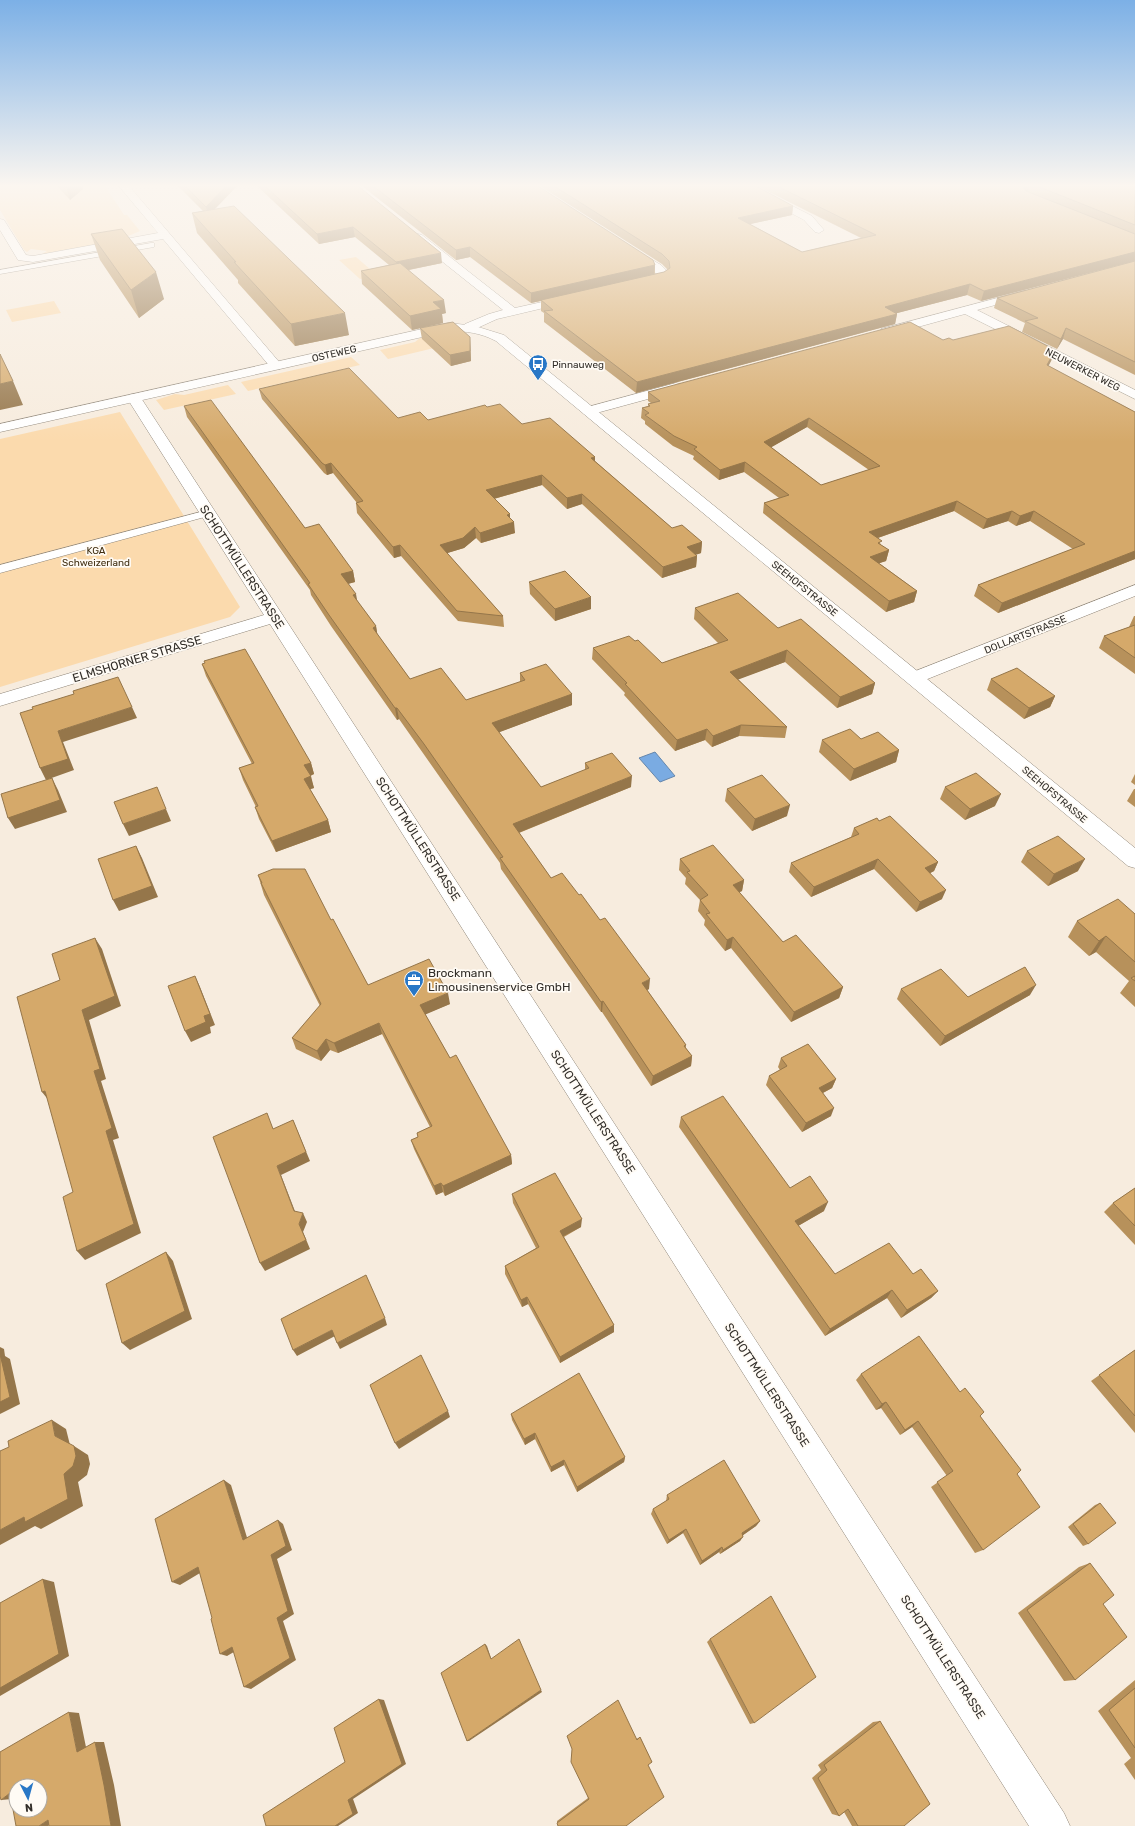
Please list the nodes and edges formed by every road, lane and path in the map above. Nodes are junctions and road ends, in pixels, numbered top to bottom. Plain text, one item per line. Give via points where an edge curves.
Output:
1 (196, 271) edge
2 (461, 271) edge
3 (661, 271) edge
4 (624, 287) edge
5 (1032, 292) edge
6 (579, 297) edge
7 (967, 310) junction
8 (513, 312) junction
9 (469, 327) junction
10 (876, 334) edge
11 (276, 366) junction
12 (690, 384) edge
13 (1135, 395) edge
14 (134, 398) junction
15 (589, 411) junction
16 (0, 428) edge
17 (208, 513) junction
18 (0, 569) edge
19 (1135, 590) edge
20 (275, 617) junction
21 (914, 678) junction
22 (0, 700) edge
23 (1135, 860) edge
24 (1051, 1826) edge

1 - 11 street
2 - 8 street
3 - 4 street via 662,277 659,279
5 - 7 street
6 - 8 street, OSTEWEG
7 - 10 street
7 - 13 street, NEUWERKER WEG
8 - 9 street, OSTEWEG via 493,316
9 - 11 street, OSTEWEG via 449,327
9 - 15 street, SEEHOFSTRASSE via 492,333 500,338
11 - 14 street, OSTEWEG
12 - 15 street
14 - 16 street, OSTEWEG
14 - 17 street, SCHOTTMÜLLERSTRASSE
15 - 21 street, SEEHOFSTRASSE
17 - 18 lane
17 - 20 street, SCHOTTMÜLLERSTRASSE
19 - 21 street, DOLLARTSTRASSE
20 - 22 street, ELMSHORNER STRASSE
20 - 24 street, SCHOTTMÜLLERSTRASSE
21 - 23 street, SEEHOFSTRASSE

